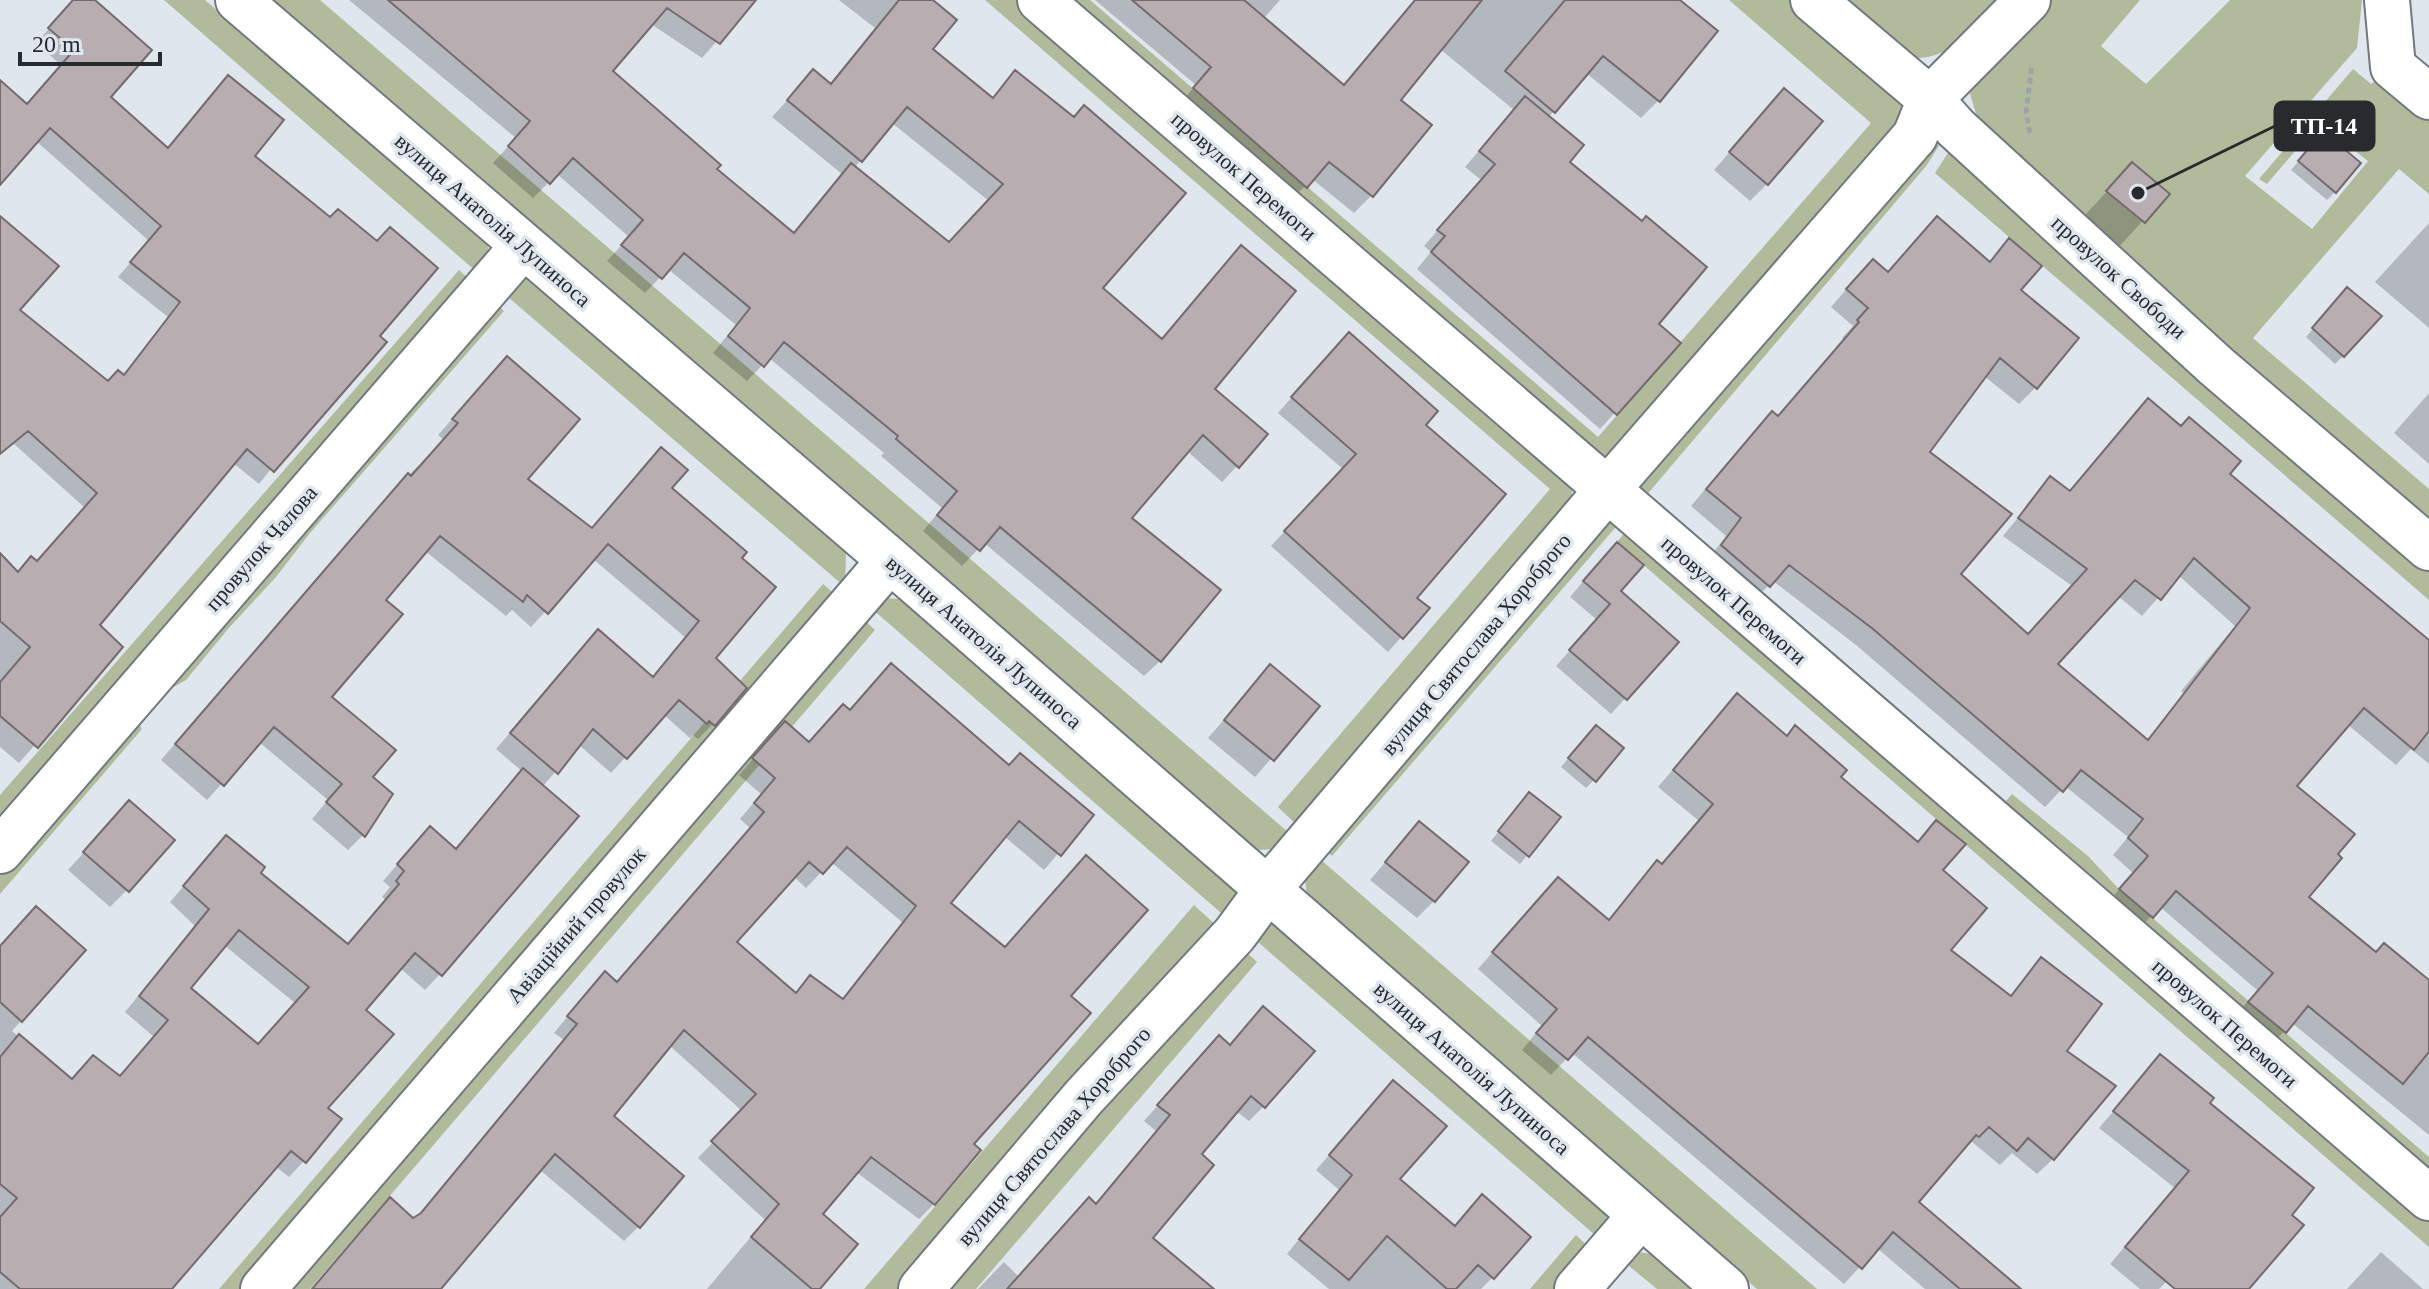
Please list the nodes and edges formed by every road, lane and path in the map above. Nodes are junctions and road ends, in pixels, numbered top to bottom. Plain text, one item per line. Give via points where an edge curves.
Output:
1 (238, 0) edge
2 (1040, 0) edge
3 (1813, 0) edge
4 (2028, 0) edge
5 (2387, 0) edge
6 (2034, 57) dead end
7 (2429, 97) edge
8 (1930, 99) junction
9 (2036, 144) dead end
10 (523, 246) junction
11 (1607, 490) junction
12 (2429, 548) edge
13 (890, 560) junction
14 (0, 851) edge
15 (1268, 889) junction
16 (2429, 1198) edge
17 (1641, 1215) junction
18 (263, 1289) edge
19 (921, 1289) edge
20 (1577, 1289) edge
21 (1726, 1289) edge

1 - 10 street, вулиця Анатолія Лупиноса
2 - 11 street, провулок Перемоги
3 - 8 street, провулок Свободи
4 - 8 street, вулиця Святослава Хороброго
5 - 7 street via 2393,67
6 - 9 path via 2026,113
8 - 11 street, вулиця Святослава Хороброго via 1915,136
8 - 12 street, провулок Свободи via 2216,366
10 - 13 street, вулиця Анатолія Лупиноса
10 - 14 street, провулок Чалова
11 - 15 street, вулиця Святослава Хороброго
11 - 16 street, провулок Перемоги
13 - 15 street, вулиця Анатолія Лупиноса
13 - 18 street, Авіаційний провулок
15 - 17 street, вулиця Анатолія Лупиноса
15 - 19 street, вулиця Святослава Хороброго via 1235,934 1084,1097
17 - 20 street
17 - 21 street, вулиця Анатолія Лупиноса

